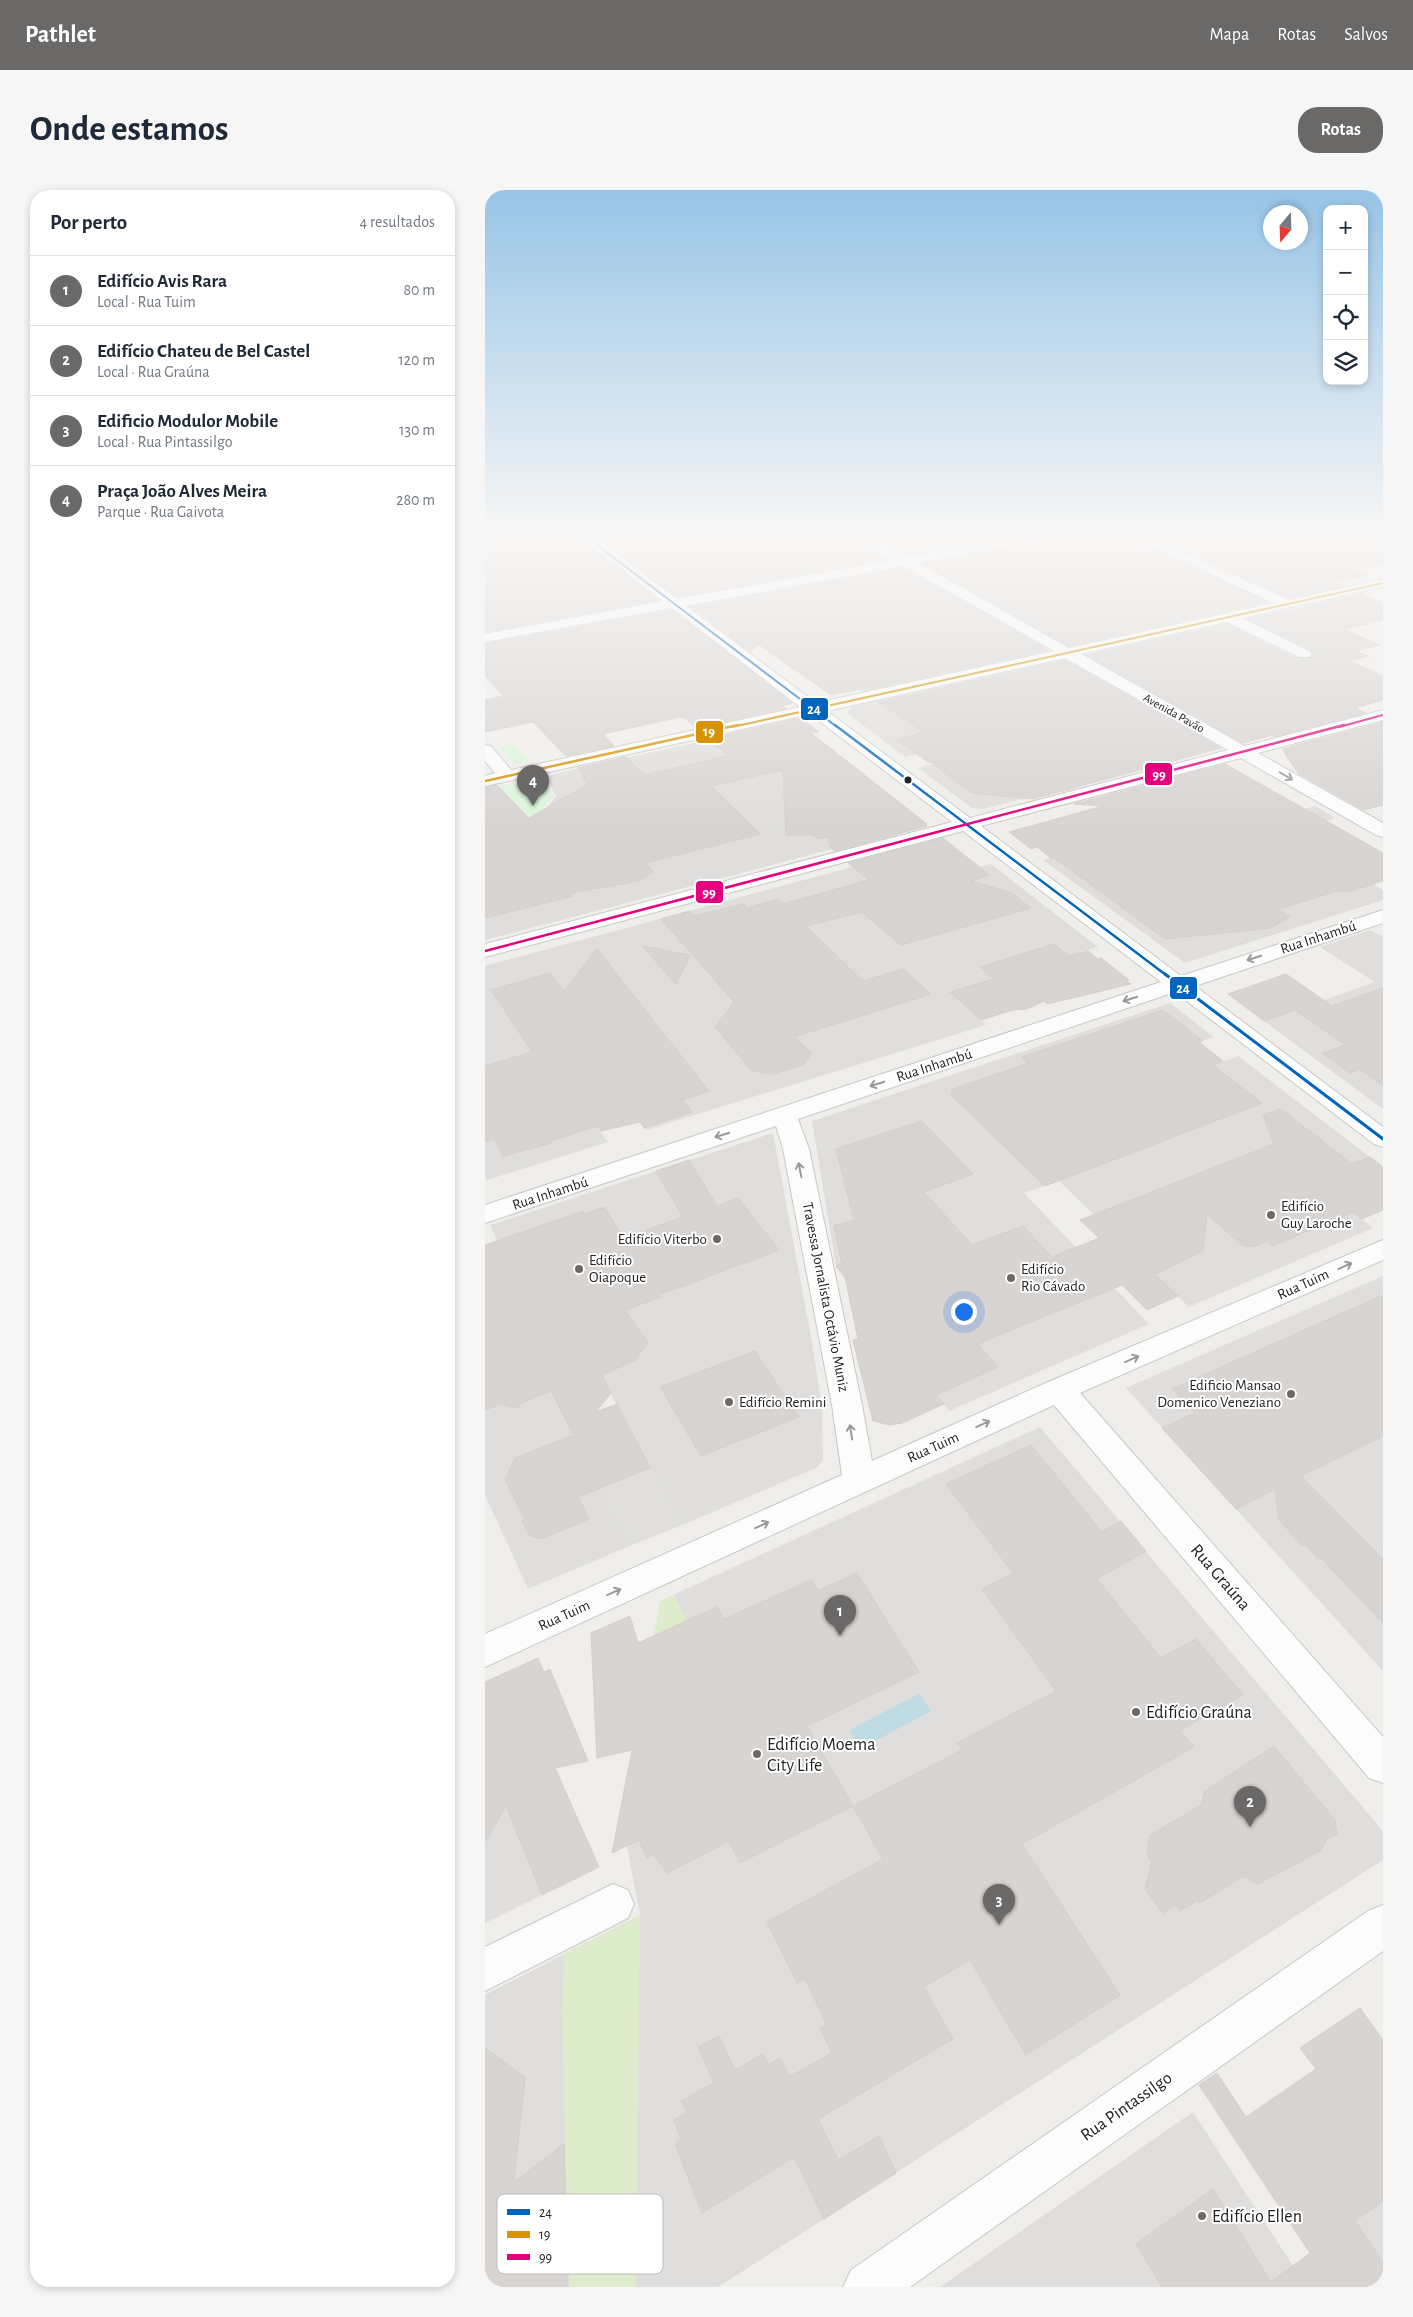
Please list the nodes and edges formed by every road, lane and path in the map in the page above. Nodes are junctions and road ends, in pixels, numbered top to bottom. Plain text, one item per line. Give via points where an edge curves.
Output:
1 (508, 634) edge
2 (715, 634) edge
3 (1034, 634) edge
4 (1150, 634) edge
5 (1263, 634) edge
6 (485, 638) edge
7 (1066, 652) junction
8 (1305, 654) dead end
9 (813, 708) junction
10 (1383, 715) edge
11 (485, 750) edge
12 (1244, 752) junction
13 (507, 776) junction
14 (485, 781) edge
15 (966, 825) junction
16 (1383, 831) edge
17 (1383, 916) edge
18 (485, 952) edge
19 (1177, 984) junction
20 (784, 1114) junction
21 (1383, 1139) edge
22 (485, 1214) edge
23 (1383, 1249) edge
24 (1059, 1390) junction
25 (859, 1481) junction
26 (487, 1645) edge
27 (1383, 1764) edge
28 (613, 1904) dead end
29 (1383, 1926) edge
30 (485, 1970) edge
31 (868, 2287) edge

1 - 6 street
2 - 9 street
3 - 7 street, Avenida Pavão
4 - 7 street
5 - 8 street
7 - 9 street
7 - 12 street, Avenida Pavão
9 - 13 street
9 - 15 street
10 - 12 street
11 - 13 street
12 - 15 street
12 -> 16 street, Avenida Pavão
13 - 14 street
15 - 18 street
15 - 19 street
17 -> 19 street, Rua Inhambú
19 -> 20 street, Rua Inhambú
19 - 21 street
20 -> 22 street, Rua Inhambú
25 -> 20 street, Travessa Jornalista Octávio Muniz via 796,1149
24 -> 23 street, Rua Tuim
25 -> 24 street, Rua Tuim
24 - 27 street, Rua Graúna
26 -> 25 street, Rua Tuim
28 - 30 street
29 - 31 street, Rua Pintassilgo

